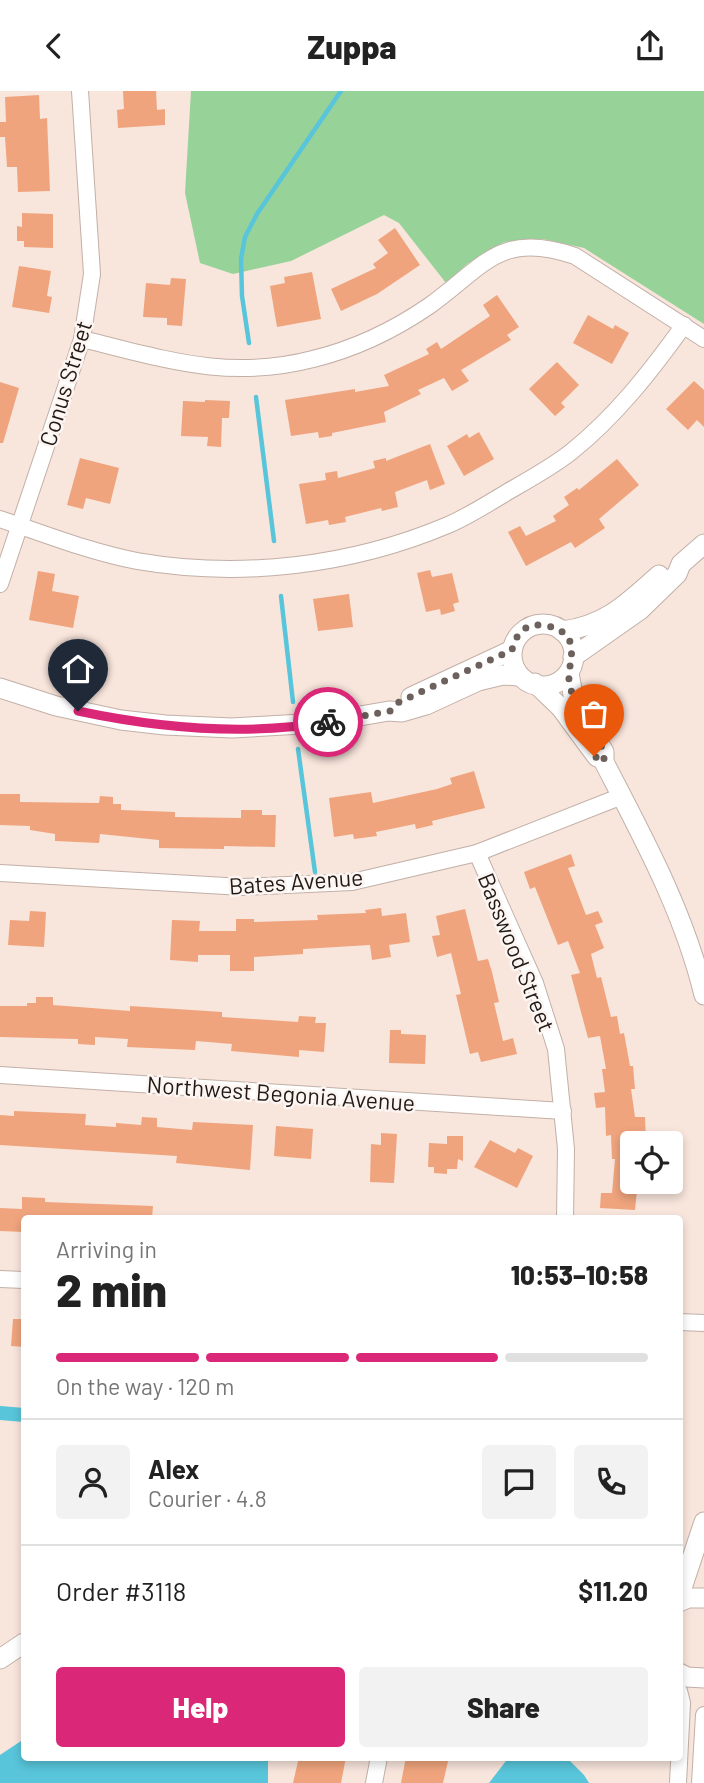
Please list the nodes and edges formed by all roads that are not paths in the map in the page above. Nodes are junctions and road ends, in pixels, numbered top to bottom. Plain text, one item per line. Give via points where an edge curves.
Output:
1 (80, 91) edge
2 (684, 325) junction
3 (82, 339) junction
4 (704, 339) edge
5 (0, 519) edge
6 (20, 525) junction
7 (704, 544) edge
8 (681, 564) junction
9 (0, 584) edge
10 (562, 631) junction
11 (512, 650) junction
12 (571, 665) junction
13 (527, 680) junction
14 (0, 688) edge
15 (390, 711) junction
16 (604, 762) junction
17 (622, 796) junction
18 (477, 853) junction
19 (0, 873) edge
20 (704, 995) edge
21 (0, 1075) edge
22 (563, 1111) junction
23 (565, 1215) edge
24 (0, 1279) edge
25 (21, 1280) edge
26 (683, 1321) edge
27 (704, 1323) edge
28 (704, 1522) edge
29 (683, 1587) edge
30 (704, 1598) edge
31 (683, 1599) edge
32 (21, 1645) edge
33 (0, 1659) edge
34 (683, 1675) edge
35 (704, 1678) edge
36 (704, 1714) edge
37 (378, 1761) edge
38 (679, 1761) edge
39 (374, 1783) edge
40 (678, 1783) edge
41 (700, 1783) edge

1 - 3 street, Conus Street via 92,274
2 - 3 street via 575,256 529,247 490,257 427,307 376,337 310,360 242,369 207,368
2 - 4 street
2 - 6 street via 645,378 571,452 477,510 418,537 326,562 242,569 135,560
3 - 6 street, Conus Street
5 - 6 street
6 - 9 street, Conus Street
7 - 8 street
8 - 10 street via 670,565 605,618
8 - 12 street via 677,574 640,610
10 - 11 street via 532,625 518,636
10 - 12 street via 571,646
11 - 13 street via 515,669
11 - 15 street via 397,703
12 - 13 street via 554,684
12 - 16 street via 575,700 604,752
13 - 15 street via 490,677 426,705
13 - 16 street via 561,708 594,756
14 - 15 street via 56,706 165,725 260,728
16 - 17 street
17 - 18 street, Bates Avenue
17 - 20 street via 674,902
18 - 19 street, Bates Avenue via 352,882 243,887
18 - 22 street, Basswood Street via 535,983 556,1049
21 - 22 street, Northwest Begonia Avenue
22 - 23 street, Basswood Street
24 - 25 street
26 - 27 street
28 - 29 street
30 - 31 street
32 - 33 street
34 - 35 street
36 - 41 street
37 - 39 street
38 - 40 street

